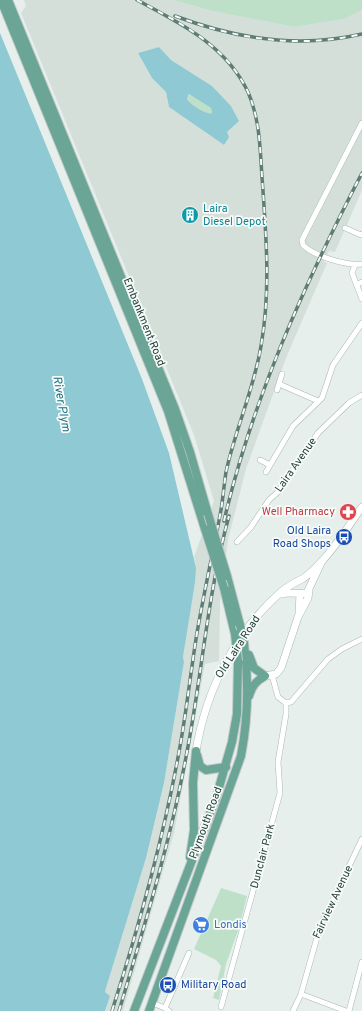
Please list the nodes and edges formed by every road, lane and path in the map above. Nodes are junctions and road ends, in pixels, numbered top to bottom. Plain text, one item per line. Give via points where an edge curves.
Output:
1 (1, 0) edge
2 (8, 0) edge
3 (362, 123) edge
4 (345, 228) dead end
5 (362, 234) edge
6 (362, 264) edge
7 (355, 265) junction
8 (362, 282) edge
9 (356, 285) junction
10 (362, 299) edge
11 (362, 323) edge
12 (282, 374) dead end
13 (279, 384) junction
14 (277, 390) dead end
15 (362, 395) edge
16 (318, 401) junction
17 (260, 460) dead end
18 (270, 466) junction
19 (266, 472) dead end
20 (362, 507) edge
21 (237, 542) dead end
22 (322, 560) junction
23 (303, 579) junction
24 (296, 583) junction
25 (310, 588) junction
26 (299, 593) junction
27 (277, 595) junction
28 (298, 617) junction
29 (362, 639) edge
30 (244, 644) junction
31 (238, 661) joint
32 (268, 676) junction
33 (286, 703) junction
34 (246, 714) junction
35 (196, 750) junction
36 (226, 767) junction
37 (362, 839) edge
38 (168, 920) junction
39 (189, 953) dead end
40 (362, 962) edge
41 (301, 994) junction
42 (151, 1007) edge
43 (222, 1007) dead end
44 (167, 1009) edge
45 (134, 1011) edge
46 (293, 1011) edge
47 (346, 1011) edge
48 (349, 1011) edge

1 - 31 main road, Embankment Road, bridge via 158,384 224,588 235,634
2 - 30 main road, Embankment Road, bridge via 175,409 227,576
3 - 7 street via 302,240 306,248 327,258
4 - 5 street
6 - 7 street
7 - 9 street via 352,273
8 - 9 street
9 - 10 street
11 - 16 street via 333,365 322,398
12 - 13 street
13 - 14 street
13 - 16 street
15 - 21 street, Laira Avenue via 349,403 318,433 278,492
16 - 18 street via 293,426
17 - 18 street
18 - 19 street
20 - 22 main road
22 - 23 main road
22 - 25 main road
23 - 24 main road
23 - 25 main road via 308,581
24 - 26 main road
24 - 27 main road, Old Laira Road
25 - 26 main road via 305,594
25 - 28 main road
26 - 27 main road
26 - 28 main road
27 - 35 main road, Old Laira Road via 252,623 220,671 203,716
28 - 32 main road via 283,665 278,673
29 - 33 street via 328,659 296,696
30 - 32 main road via 254,668
30 - 34 main road, Plymouth Road
31 - 36 main road, Plymouth Road via 237,714
32 - 33 street via 278,697
32 - 34 main road via 258,680 252,687
33 - 43 street, Dunclair Park via 278,762 280,793
34 - 42 main road, Plymouth Road via 242,749 232,782
35 - 36 main road via 200,766 206,770
35 - 38 main road via 192,850
36 - 38 main road, Plymouth Road
37 - 41 street, Fairview Avenue via 320,927
38 - 45 main road, Plymouth Road
39 - 44 street, Plymouth Road
40 - 48 street
41 - 46 street, Fairview Avenue
41 - 47 street
42 - 44 street, Plymouth Road

